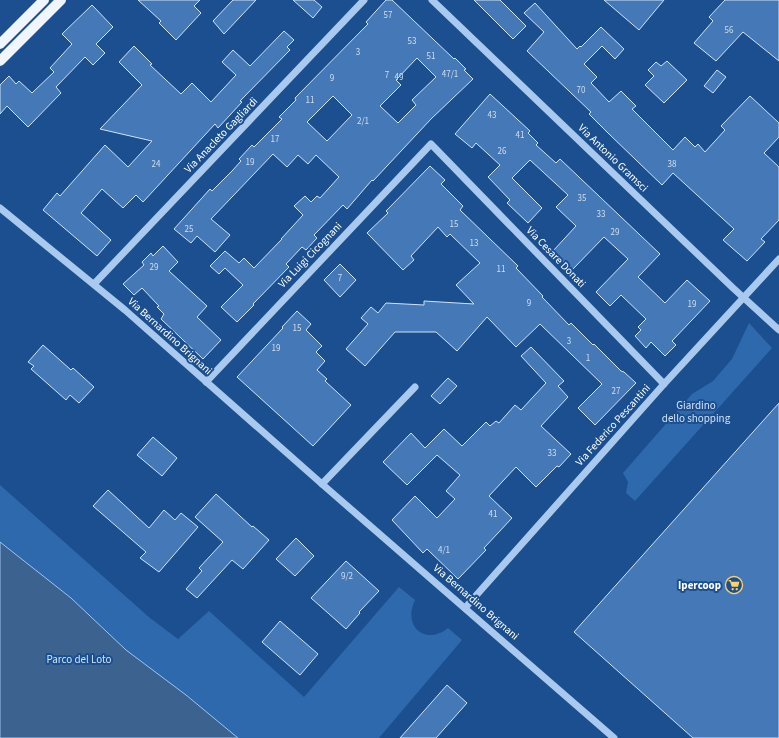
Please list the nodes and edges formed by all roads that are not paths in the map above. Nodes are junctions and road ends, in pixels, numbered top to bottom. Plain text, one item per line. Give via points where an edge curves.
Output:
1 (44, 0) edge
2 (61, 0) edge
3 (364, 0) edge
4 (432, 0) edge
5 (0, 44) edge
6 (0, 62) edge
7 (431, 144) joint
8 (0, 208) edge
9 (779, 259) edge
10 (94, 284) junction
11 (743, 298) junction
12 (779, 330) edge
13 (206, 382) junction
14 (664, 384) junction
15 (416, 387) dead end
16 (322, 484) junction
17 (465, 608) junction
18 (614, 738) edge

1 - 5 main road
2 - 6 main road
3 - 10 street, Via Anacleto Gagliardi
4 - 11 street, Via Antonio Gramsci
7 - 13 street, Via Luigi Cicognani
7 - 14 street, Via Cesare Donati
8 - 10 street, Via Bernardino Brignani
9 - 11 street, Via Federico Pescantini
10 - 13 street, Via Bernardino Brignani
11 - 12 street, Via Antonio Gramsci
11 - 14 street, Via Federico Pescantini
13 - 16 street, Via Bernardino Brignani
14 - 17 street, Via Federico Pescantini
15 - 16 street
16 - 17 street, Via Bernardino Brignani
17 - 18 street, Via Bernardino Brignani

